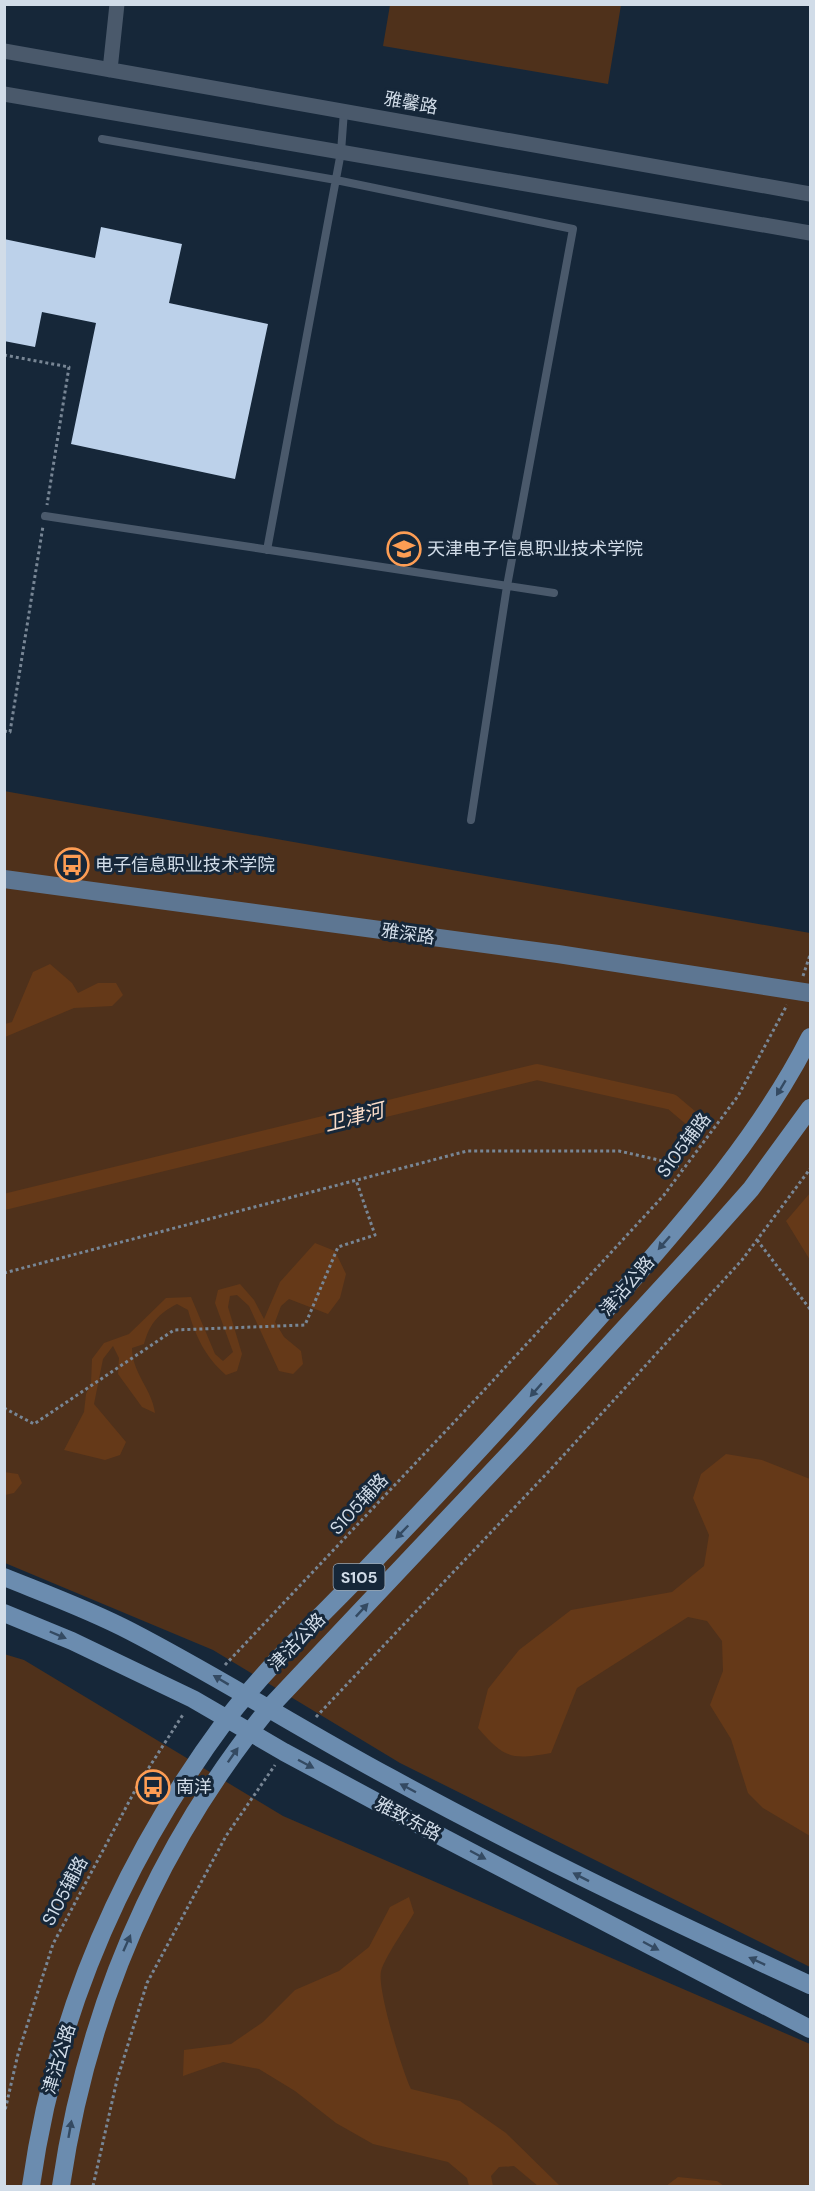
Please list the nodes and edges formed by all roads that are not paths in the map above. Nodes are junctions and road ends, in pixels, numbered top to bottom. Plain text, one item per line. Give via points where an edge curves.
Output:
1 (117, 4) edge
2 (4, 51) edge
3 (110, 70) junction
4 (4, 94) edge
5 (344, 111) junction
6 (102, 139) dead end
7 (341, 152) junction
8 (336, 180) junction
9 (810, 194) edge
10 (810, 232) edge
11 (45, 516) dead end
12 (267, 550) junction
13 (507, 586) junction
14 (554, 593) dead end
15 (471, 820) dead end
16 (4, 868) edge
17 (4, 879) edge
18 (805, 986) edge
19 (810, 1037) edge
20 (810, 1108) edge
21 (4, 1577) edge
22 (4, 1613) edge
23 (246, 1696) junction
24 (268, 1709) junction
25 (227, 1719) junction
26 (249, 1732) junction
27 (810, 1985) edge
28 (810, 2029) edge
29 (31, 2187) edge
30 (61, 2187) edge

1 - 3 street
2 - 3 street, 雅馨路
3 - 5 street, 雅馨路
4 - 7 street
5 - 7 lane
5 - 9 street, 雅馨路
6 - 8 lane
7 - 8 lane
7 - 10 street
8 - 12 lane
8 - 13 lane via 573,230
11 - 12 lane
12 - 13 lane
13 - 14 lane
13 - 15 lane
16 - 18 street, 雅深路
17 - 18 street, 雅深路
19 -> 23 main road, 津沽公路 / S105 via 763,1118 689,1215 503,1426
24 -> 20 main road, 津沽公路 / S105 via 711,1234 751,1189
23 -> 21 main road, 雅致东路 via 128,1630
22 -> 25 main road, 雅致东路 via 72,1641
23 - 24 main road, 雅致东路
23 - 25 main road, 津沽公路 / S105
24 - 26 main road, 津沽公路 / S105
27 -> 24 main road, 雅致东路 via 642,1907 426,1797
25 - 26 main road, 雅致东路
25 - 29 main road, 津沽公路 / S105 via 169,1804 116,1898 55,2064 40,2124
26 -> 28 main road, 雅致东路
30 -> 26 main road, 津沽公路 / S105 via 70,2123 115,1970 149,1894 192,1815

